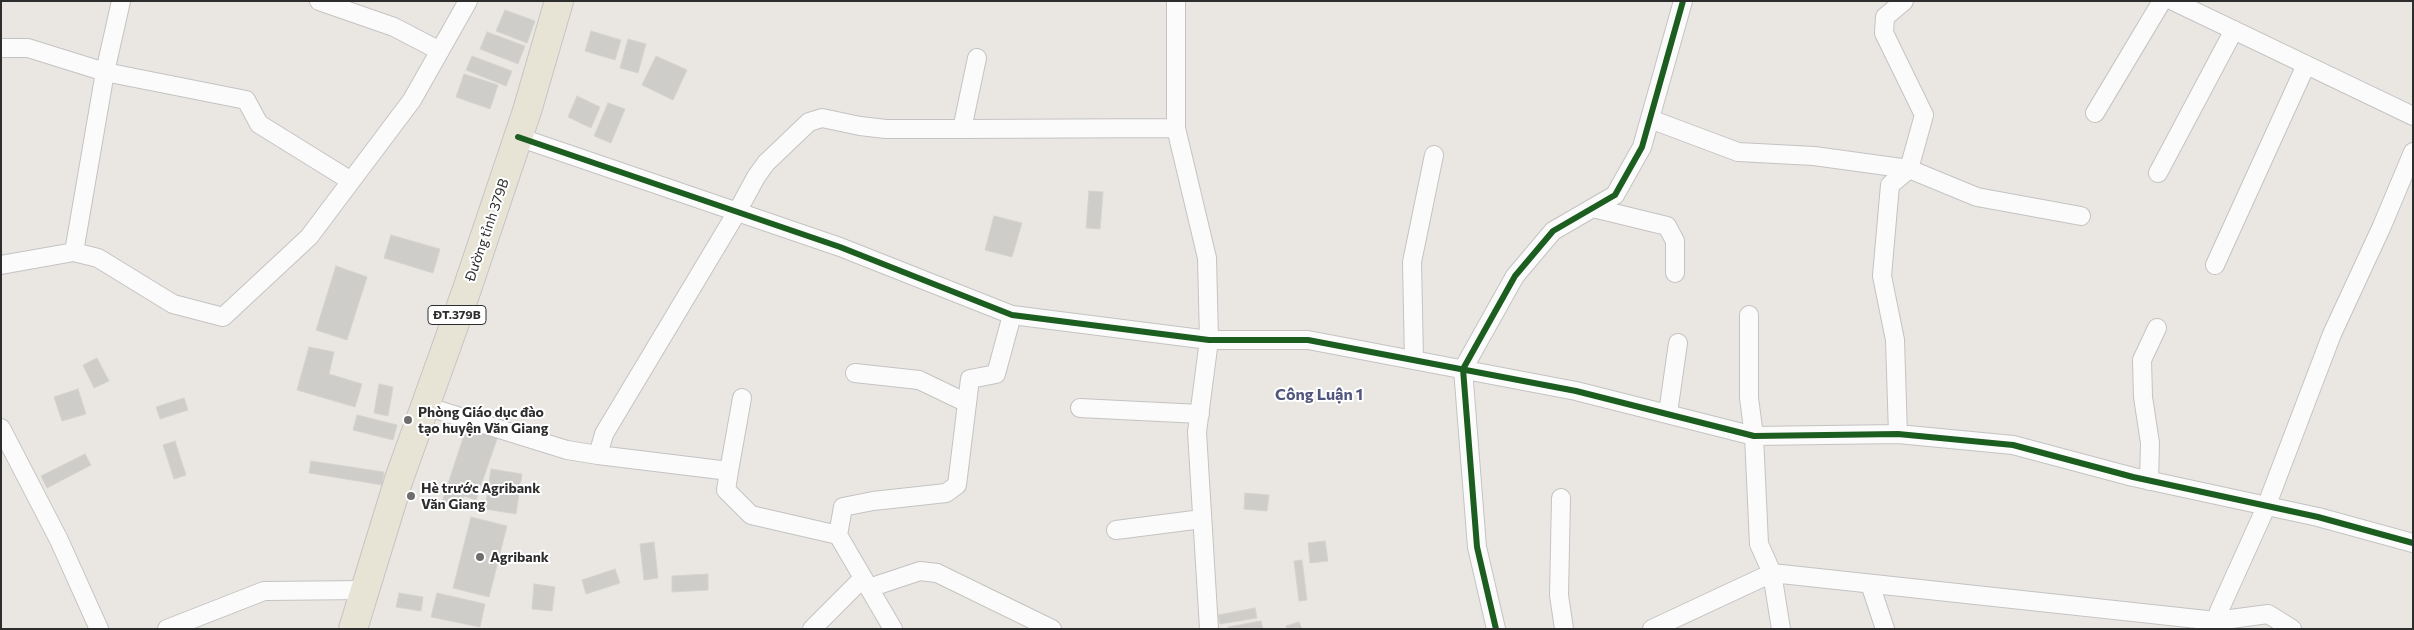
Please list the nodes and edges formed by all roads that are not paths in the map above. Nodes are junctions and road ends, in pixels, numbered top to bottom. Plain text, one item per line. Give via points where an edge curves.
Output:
1 (121, 1) edge
2 (319, 1) edge
3 (468, 1) edge
4 (560, 1) edge
5 (1176, 1) edge
6 (1683, 1) edge
7 (1904, 1) edge
8 (2162, 1) edge
9 (2174, 1) edge
10 (2234, 30) junction
11 (1, 48) edge
12 (440, 51) junction
13 (977, 58) dead end
14 (2306, 65) junction
15 (105, 72) junction
16 (2095, 113) dead end
17 (2413, 116) edge
18 (1650, 118) junction
19 (1176, 128) junction
20 (962, 129) junction
21 (518, 137) junction
22 (2413, 152) edge
23 (1434, 155) dead end
24 (1909, 169) junction
25 (2158, 172) dead end
26 (351, 181) junction
27 (1592, 208) junction
28 (737, 212) junction
29 (2081, 216) dead end
30 (74, 252) junction
31 (1, 265) edge
32 (2215, 265) dead end
33 (1675, 273) dead end
34 (1749, 314) dead end
35 (1012, 315) junction
36 (2157, 328) dead end
37 (1210, 340) junction
38 (1678, 343) dead end
39 (1414, 360) junction
40 (1463, 369) junction
41 (855, 373) dead end
42 (742, 398) dead end
43 (967, 403) junction
44 (425, 406) junction
45 (1080, 408) dead end
46 (1668, 413) junction
47 (1200, 414) junction
48 (1, 428) edge
49 (1898, 434) junction
50 (1754, 436) junction
51 (598, 455) junction
52 (729, 471) junction
53 (2148, 481) junction
54 (1561, 498) dead end
55 (2266, 507) junction
56 (1202, 519) junction
57 (1116, 530) dead end
58 (838, 535) junction
59 (2413, 543) edge
60 (1772, 573) junction
61 (866, 583) junction
62 (1870, 584) junction
63 (364, 590) junction
64 (2215, 625) edge
65 (99, 629) edge
66 (167, 629) edge
67 (353, 629) edge
68 (812, 629) edge
69 (893, 629) edge
70 (1052, 629) edge
71 (1210, 629) edge
72 (1496, 629) edge
73 (1564, 629) edge
74 (1652, 629) edge
75 (1781, 629) edge
76 (1886, 629) edge
77 (2292, 629) edge

1 - 15 street
2 - 12 street via 394,27
3 - 12 street
4 - 21 main road, Đường tỉnh 379B / ĐT.379B
5 - 19 street
6 - 18 street
7 - 24 street via 1885,17 1884,33 1924,115
8 - 16 street
9 - 10 street
10 - 14 street
10 - 25 street
11 - 15 street via 28,48
12 - 26 street via 412,100
13 - 20 street
14 - 17 street
14 - 32 street
15 - 26 street via 246,100 259,124
15 - 30 street
18 - 24 street via 1738,152 1814,156
18 - 27 street via 1642,147 1615,195
19 - 20 street
19 - 37 street via 1207,258
20 - 28 street via 886,129 816,118 766,163
21 - 28 street
21 - 44 main road, Đường tỉnh 379B / ĐT.379B
22 - 55 street via 2332,334
23 - 39 street via 1412,262
24 - 29 street via 1978,197
24 - 49 street via 1890,185 1882,276 1895,340
26 - 30 street via 309,237 223,316 173,304 98,258
27 - 33 street via 1667,226 1675,240
27 - 40 street via 1553,231 1516,276
28 - 35 street via 840,247
28 - 51 street via 604,434
30 - 31 street
34 - 50 street via 1749,398
35 - 37 street
35 - 43 street via 996,374 970,380
36 - 53 street via 2142,360 2143,397 2150,443
37 - 39 street via 1308,340
37 - 47 street
38 - 46 street
39 - 40 street
40 - 46 street
40 - 72 street via 1477,547
41 - 43 street via 919,380
42 - 52 street
43 - 58 street via 957,485 946,493 843,507
44 - 51 street via 567,450
44 - 63 main road, Đường tỉnh 379B / ĐT.379B
45 - 47 street
46 - 50 street
47 - 56 street via 1197,432
48 - 65 street via 59,540
49 - 50 street
49 - 53 street via 2013,445
50 - 60 street via 1759,544
51 - 52 street
52 - 58 street via 726,490 751,515
53 - 55 street
54 - 73 street via 1558,595
55 - 59 street via 2318,517
55 - 64 street
56 - 57 street
56 - 71 street
58 - 61 street
60 - 62 street
60 - 74 street
60 - 75 street
61 - 68 street
61 - 69 street
61 - 70 street via 920,571 937,573
62 - 64 street
62 - 76 street
63 - 66 street via 264,591
63 - 67 main road, Đường tỉnh 379B / ĐT.379B
64 - 77 street via 2268,614

